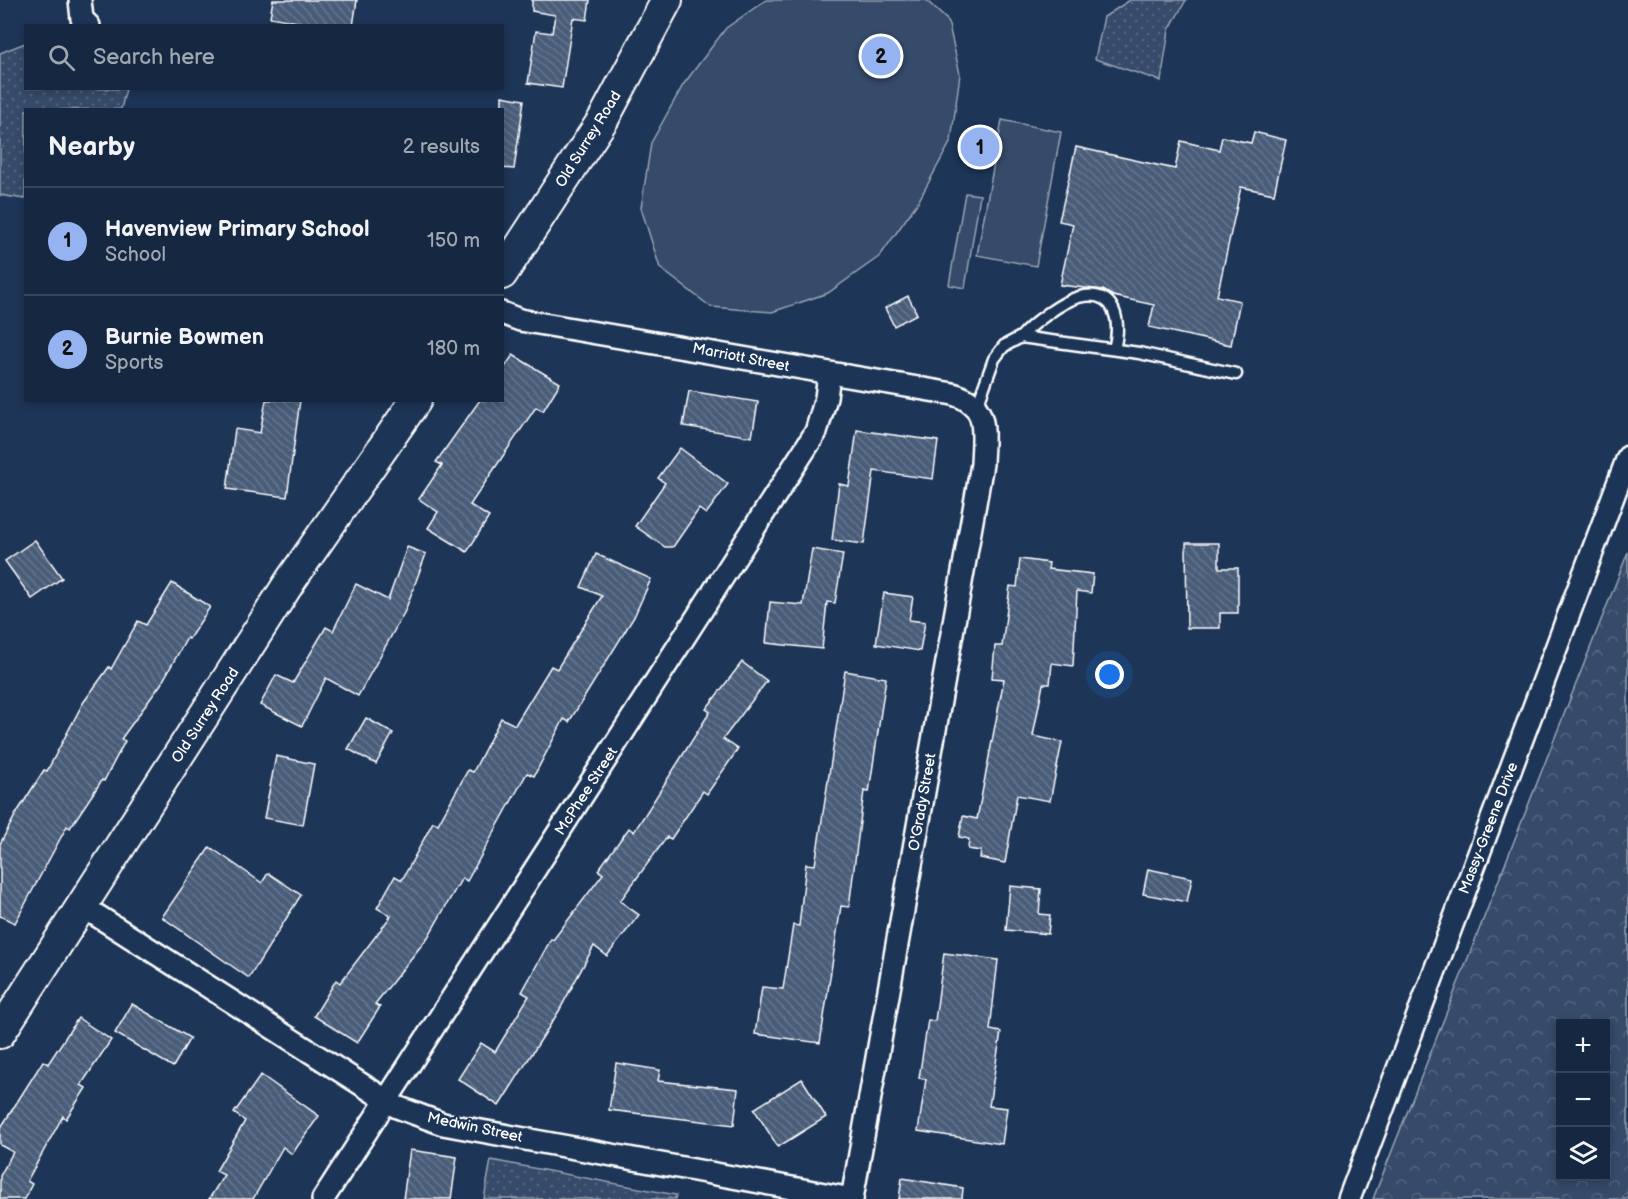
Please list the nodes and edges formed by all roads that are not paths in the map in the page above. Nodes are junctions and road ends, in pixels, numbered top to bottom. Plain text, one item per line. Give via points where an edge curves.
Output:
1 (80, 0) edge
2 (667, 0) edge
3 (87, 24) edge
4 (504, 271) edge
5 (504, 315) edge
6 (1021, 337) junction
7 (1114, 349) junction
8 (829, 374) junction
9 (1236, 374) dead end
10 (415, 402) edge
11 (977, 406) junction
12 (1628, 456) edge
13 (82, 906) junction
14 (0, 1033) edge
15 (387, 1102) junction
16 (323, 1199) edge
17 (852, 1199) edge
18 (1349, 1199) edge

1 - 3 street via 82,19
2 - 4 main road, Old Surrey Road via 604,118
5 - 8 street, Marriott Street
6 - 7 lane
6 - 7 lane via 1032,324 1078,297 1097,296 1110,304 1118,318
6 - 11 lane via 1004,346 994,358
7 - 9 lane
8 - 11 street, Marriott Street via 953,394
8 - 15 street, McPhee Street via 816,432
10 - 13 main road, Old Surrey Road via 291,580
11 - 17 street, O'Grady Street via 983,425 982,464
12 - 18 street, Massy-Greene Drive
13 - 14 main road, Old Surrey Road
13 - 15 street, Medwin Street
15 - 16 street, McPhee Street
15 - 17 street, Medwin Street via 443,1124

